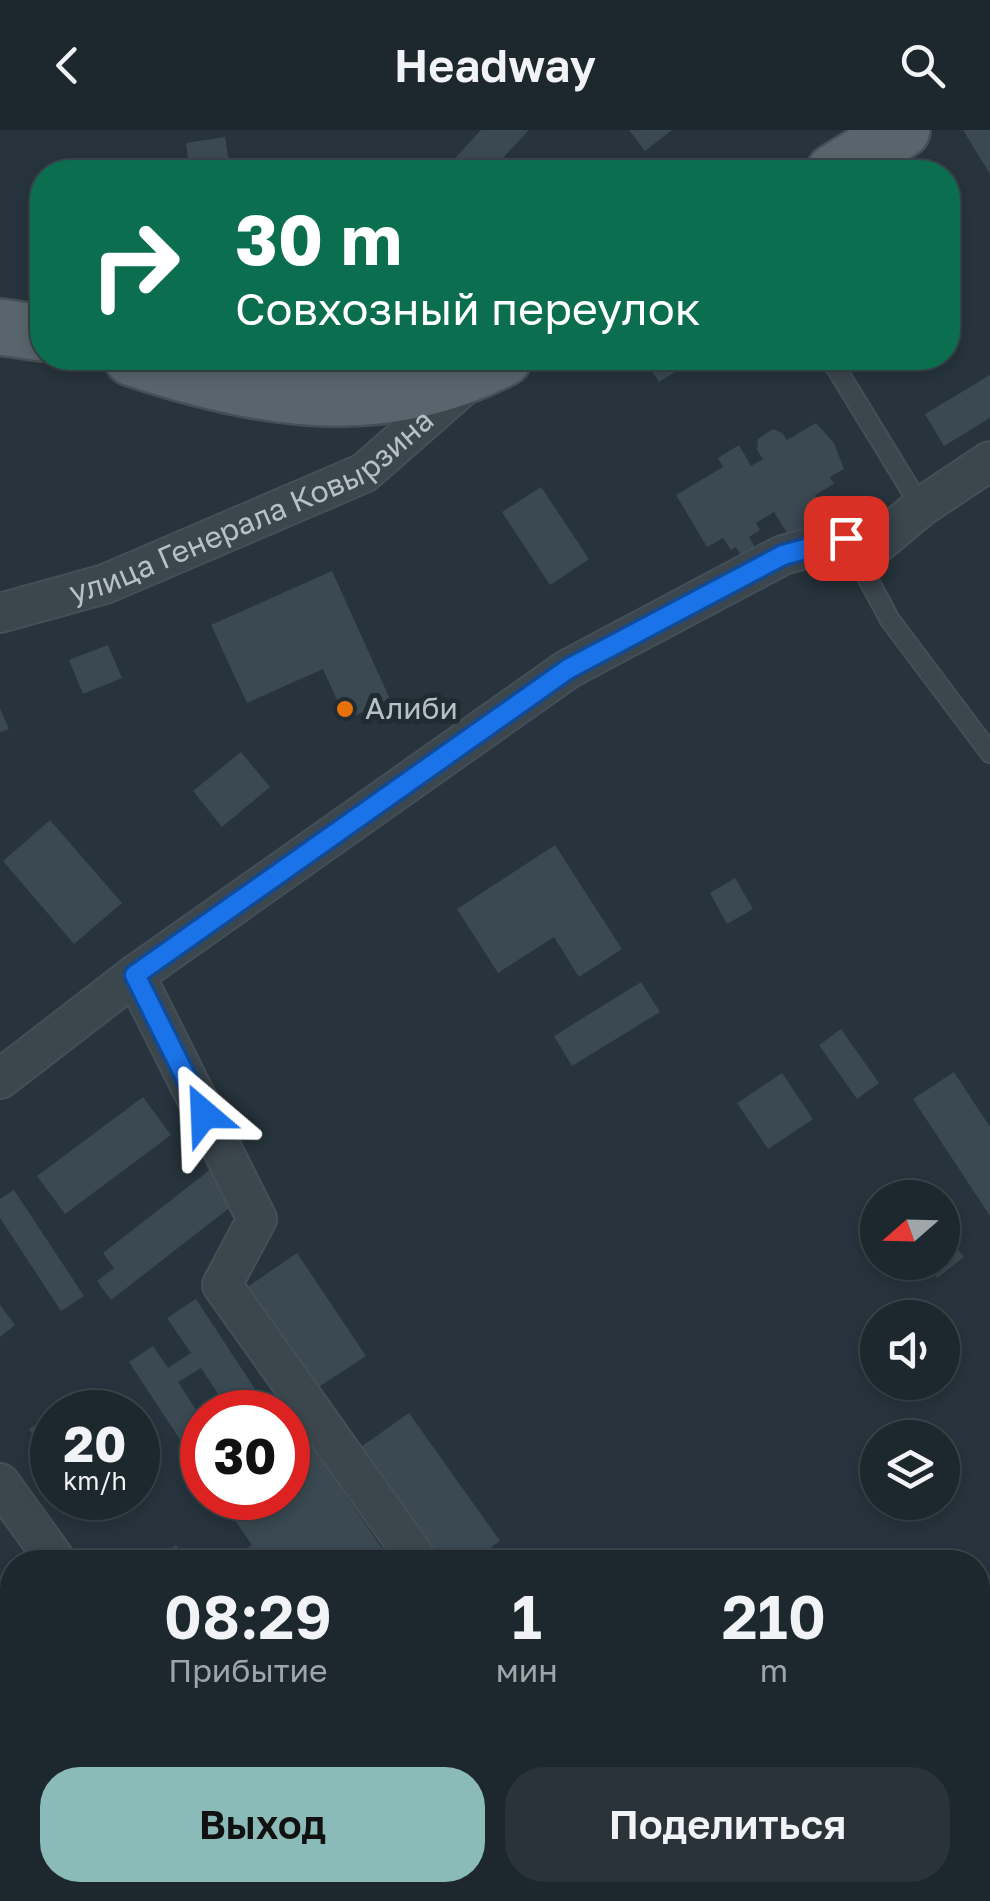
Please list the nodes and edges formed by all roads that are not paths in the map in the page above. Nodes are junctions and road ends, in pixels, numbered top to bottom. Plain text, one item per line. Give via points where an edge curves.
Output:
1 (902, 130) edge
2 (853, 160) edge
3 (0, 327) edge
4 (30, 331) edge
5 (169, 370) edge
6 (466, 370) edge
7 (478, 370) edge
8 (837, 370) edge
9 (990, 461) edge
10 (921, 508) junction
11 (846, 538) junction
12 (0, 612) edge
13 (990, 754) edge
14 (135, 975) junction
15 (0, 1079) edge
16 (0, 1483) edge
17 (48, 1550) edge
18 (410, 1550) edge

1 - 2 main road
3 - 4 main road
5 - 6 main road via 302,398 360,399 412,392
7 - 12 street, улица Генерала Ковырзина via 364,473 104,584
8 - 10 lane
9 - 10 street
10 - 11 street via 879,542
11 - 13 lane via 890,620
11 - 14 street via 783,555 568,669
14 - 15 street
14 - 18 street via 257,1220 222,1285
16 - 17 street

